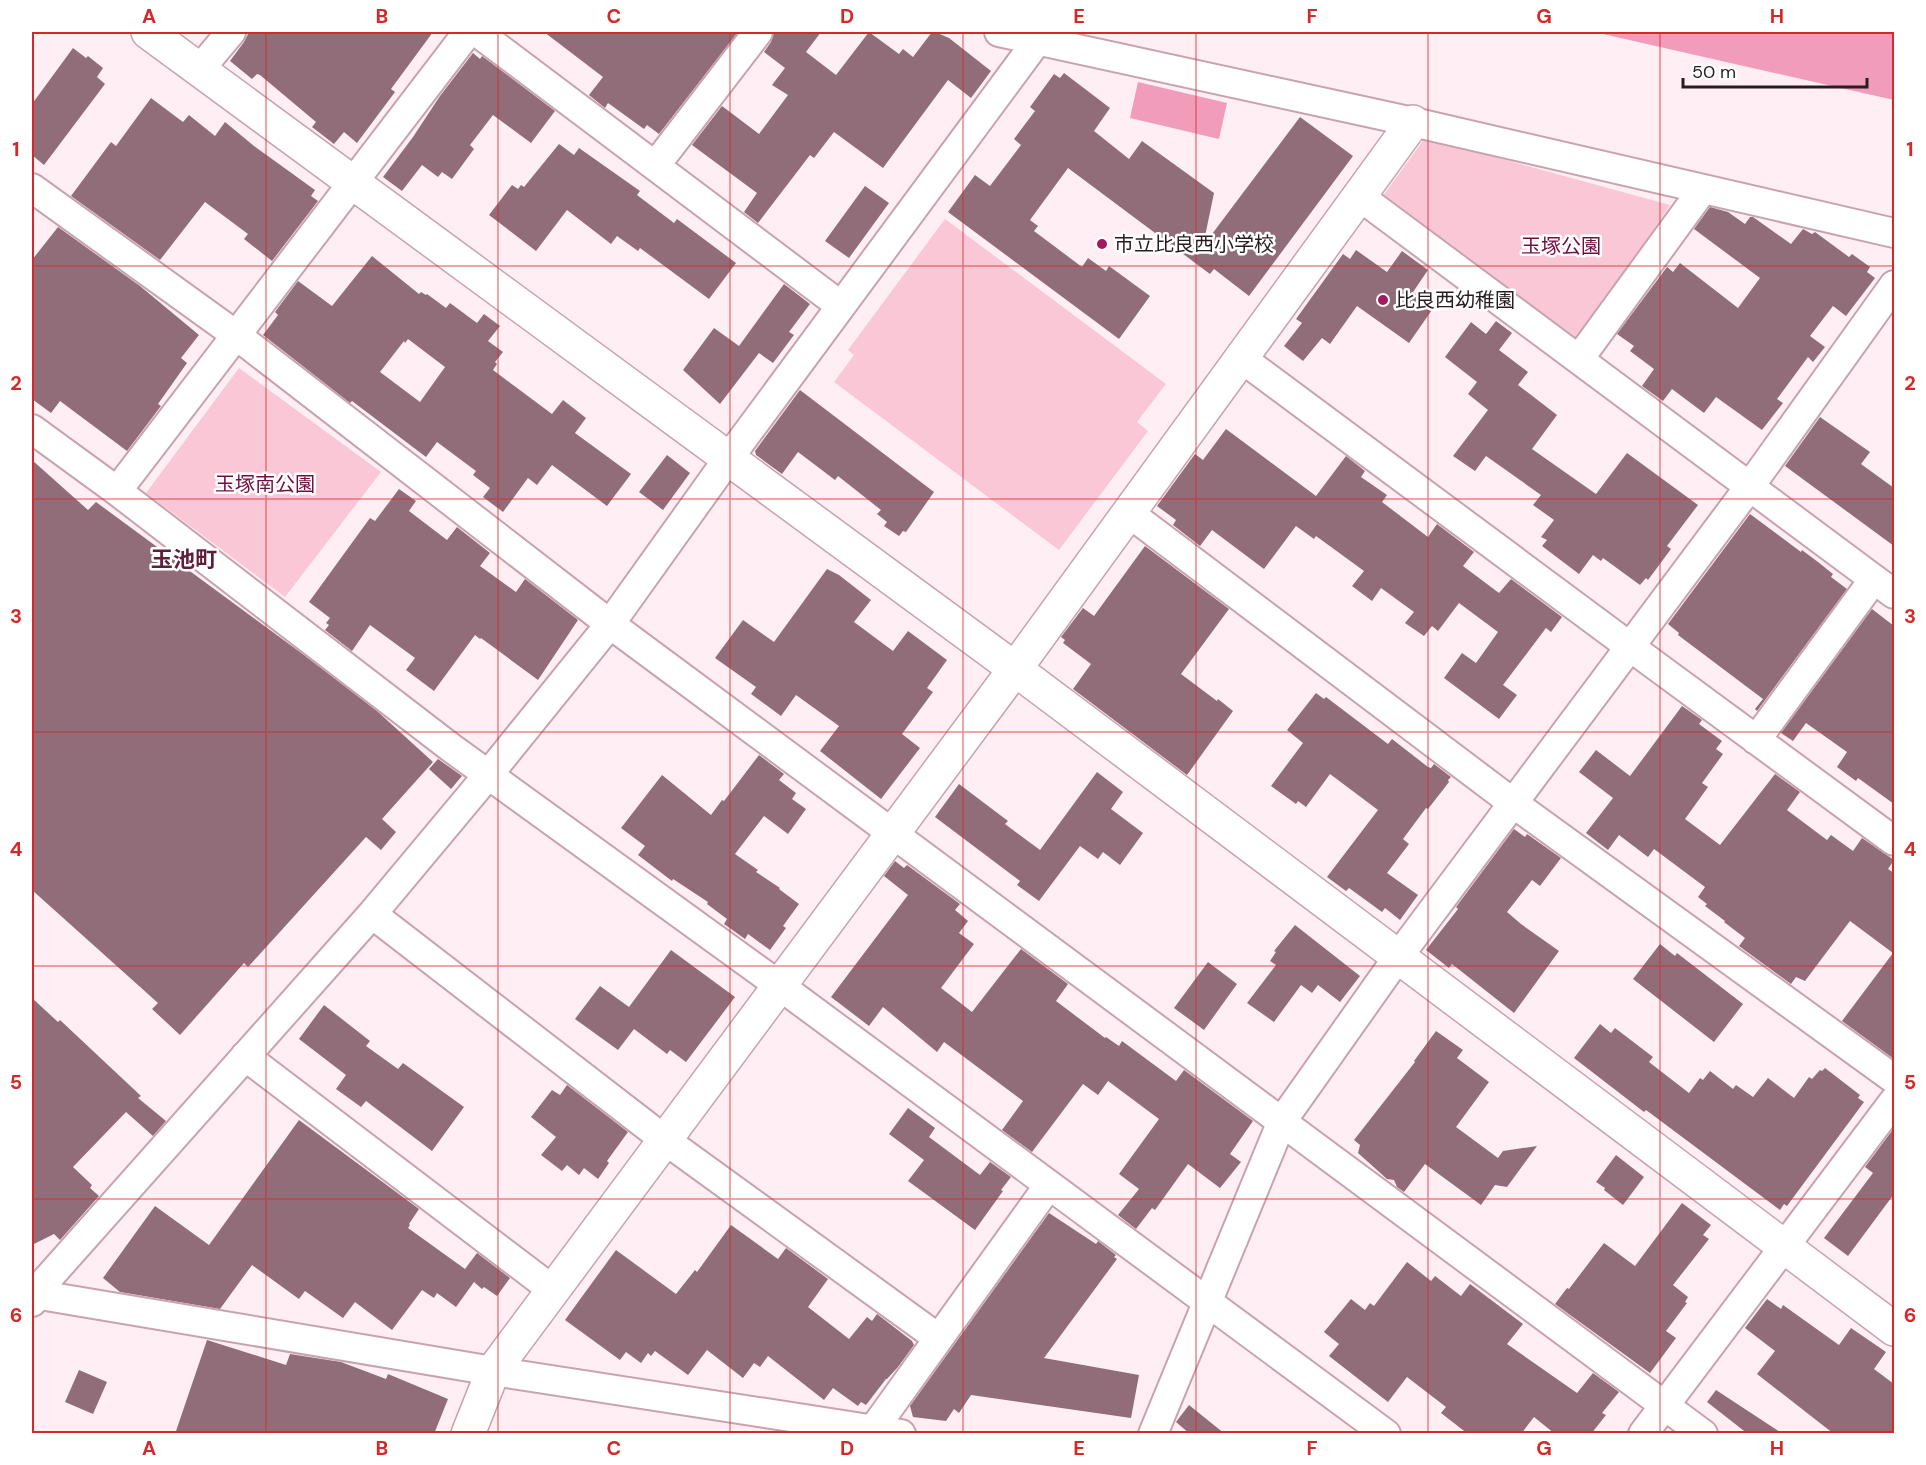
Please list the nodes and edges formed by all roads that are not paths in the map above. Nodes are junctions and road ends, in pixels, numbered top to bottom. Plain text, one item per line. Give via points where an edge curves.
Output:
1 (148, 32) edge
2 (231, 32) edge
3 (468, 32) edge
4 (477, 32) edge
5 (758, 32) edge
6 (999, 32) edge
7 (1037, 41) junction
8 (199, 70) junction
9 (1413, 122) junction
10 (655, 166) junction
11 (353, 183) junction
12 (32, 188) edge
13 (1703, 189) junction
14 (1359, 195) junction
15 (1894, 233) edge
16 (1891, 298) edge
17 (841, 306) junction
18 (236, 335) junction
19 (1241, 358) junction
20 (1579, 359) junction
21 (32, 429) edge
22 (728, 459) junction
23 (1750, 486) junction
24 (117, 491) junction
25 (1129, 513) junction
26 (1884, 586) edge
27 (610, 624) junction
28 (1629, 646) junction
29 (1015, 669) junction
30 (1756, 740) junction
31 (488, 775) junction
32 (1513, 803) junction
33 (894, 833) junction
34 (1894, 841) edge
35 (372, 914) junction
36 (1398, 957) junction
37 (780, 986) junction
38 (245, 1056) junction
39 (1894, 1079) edge
40 (1894, 1101) edge
41 (1282, 1121) junction
42 (665, 1140) junction
43 (1049, 1185) junction
44 (1784, 1246) junction
45 (554, 1290) junction
46 (33, 1298) edge
47 (1207, 1302) junction
48 (1894, 1329) edge
49 (938, 1338) junction
50 (493, 1371) junction
51 (1665, 1404) junction
52 (871, 1431) edge
53 (468, 1434) edge
54 (901, 1434) edge
55 (1153, 1434) edge
56 (1386, 1434) edge
57 (1643, 1434) edge
58 (1703, 1434) edge

1 - 8 street
2 - 8 street
3 - 11 street
4 - 10 street
5 - 10 street
6 - 7 street
7 - 9 street
7 - 17 street
8 - 11 street
9 - 13 street
9 - 14 street
10 - 17 street
11 - 18 street
11 - 22 street
12 - 18 street
13 - 15 street
13 - 20 street
14 - 19 street
14 - 20 street
16 - 23 street
17 - 22 street
18 - 24 street
18 - 27 street
19 - 25 street
19 - 28 street
20 - 23 street
21 - 24 street
22 - 27 street
22 - 29 street
23 - 26 street
23 - 28 street
24 - 31 street
25 - 29 street
25 - 32 street
26 - 30 street
27 - 31 street
27 - 33 street
28 - 30 street
28 - 32 street
29 - 33 street
29 - 36 street
30 - 34 street
31 - 35 street
31 - 37 street
32 - 36 street
32 - 39 street
33 - 37 street
33 - 41 street
35 - 38 street
35 - 42 street
36 - 41 street
36 - 44 street
37 - 42 street
37 - 43 street
38 - 45 street
38 - 46 street
40 - 44 street
41 - 47 street
41 - 51 street
42 - 45 street
42 - 49 street
43 - 47 street
43 - 49 street
44 - 48 street
44 - 51 street
45 - 50 street
46 - 50 street
47 - 55 street
47 - 56 street
49 - 52 street
50 - 52 street
50 - 53 street
51 - 57 street
51 - 58 street
52 - 54 street

